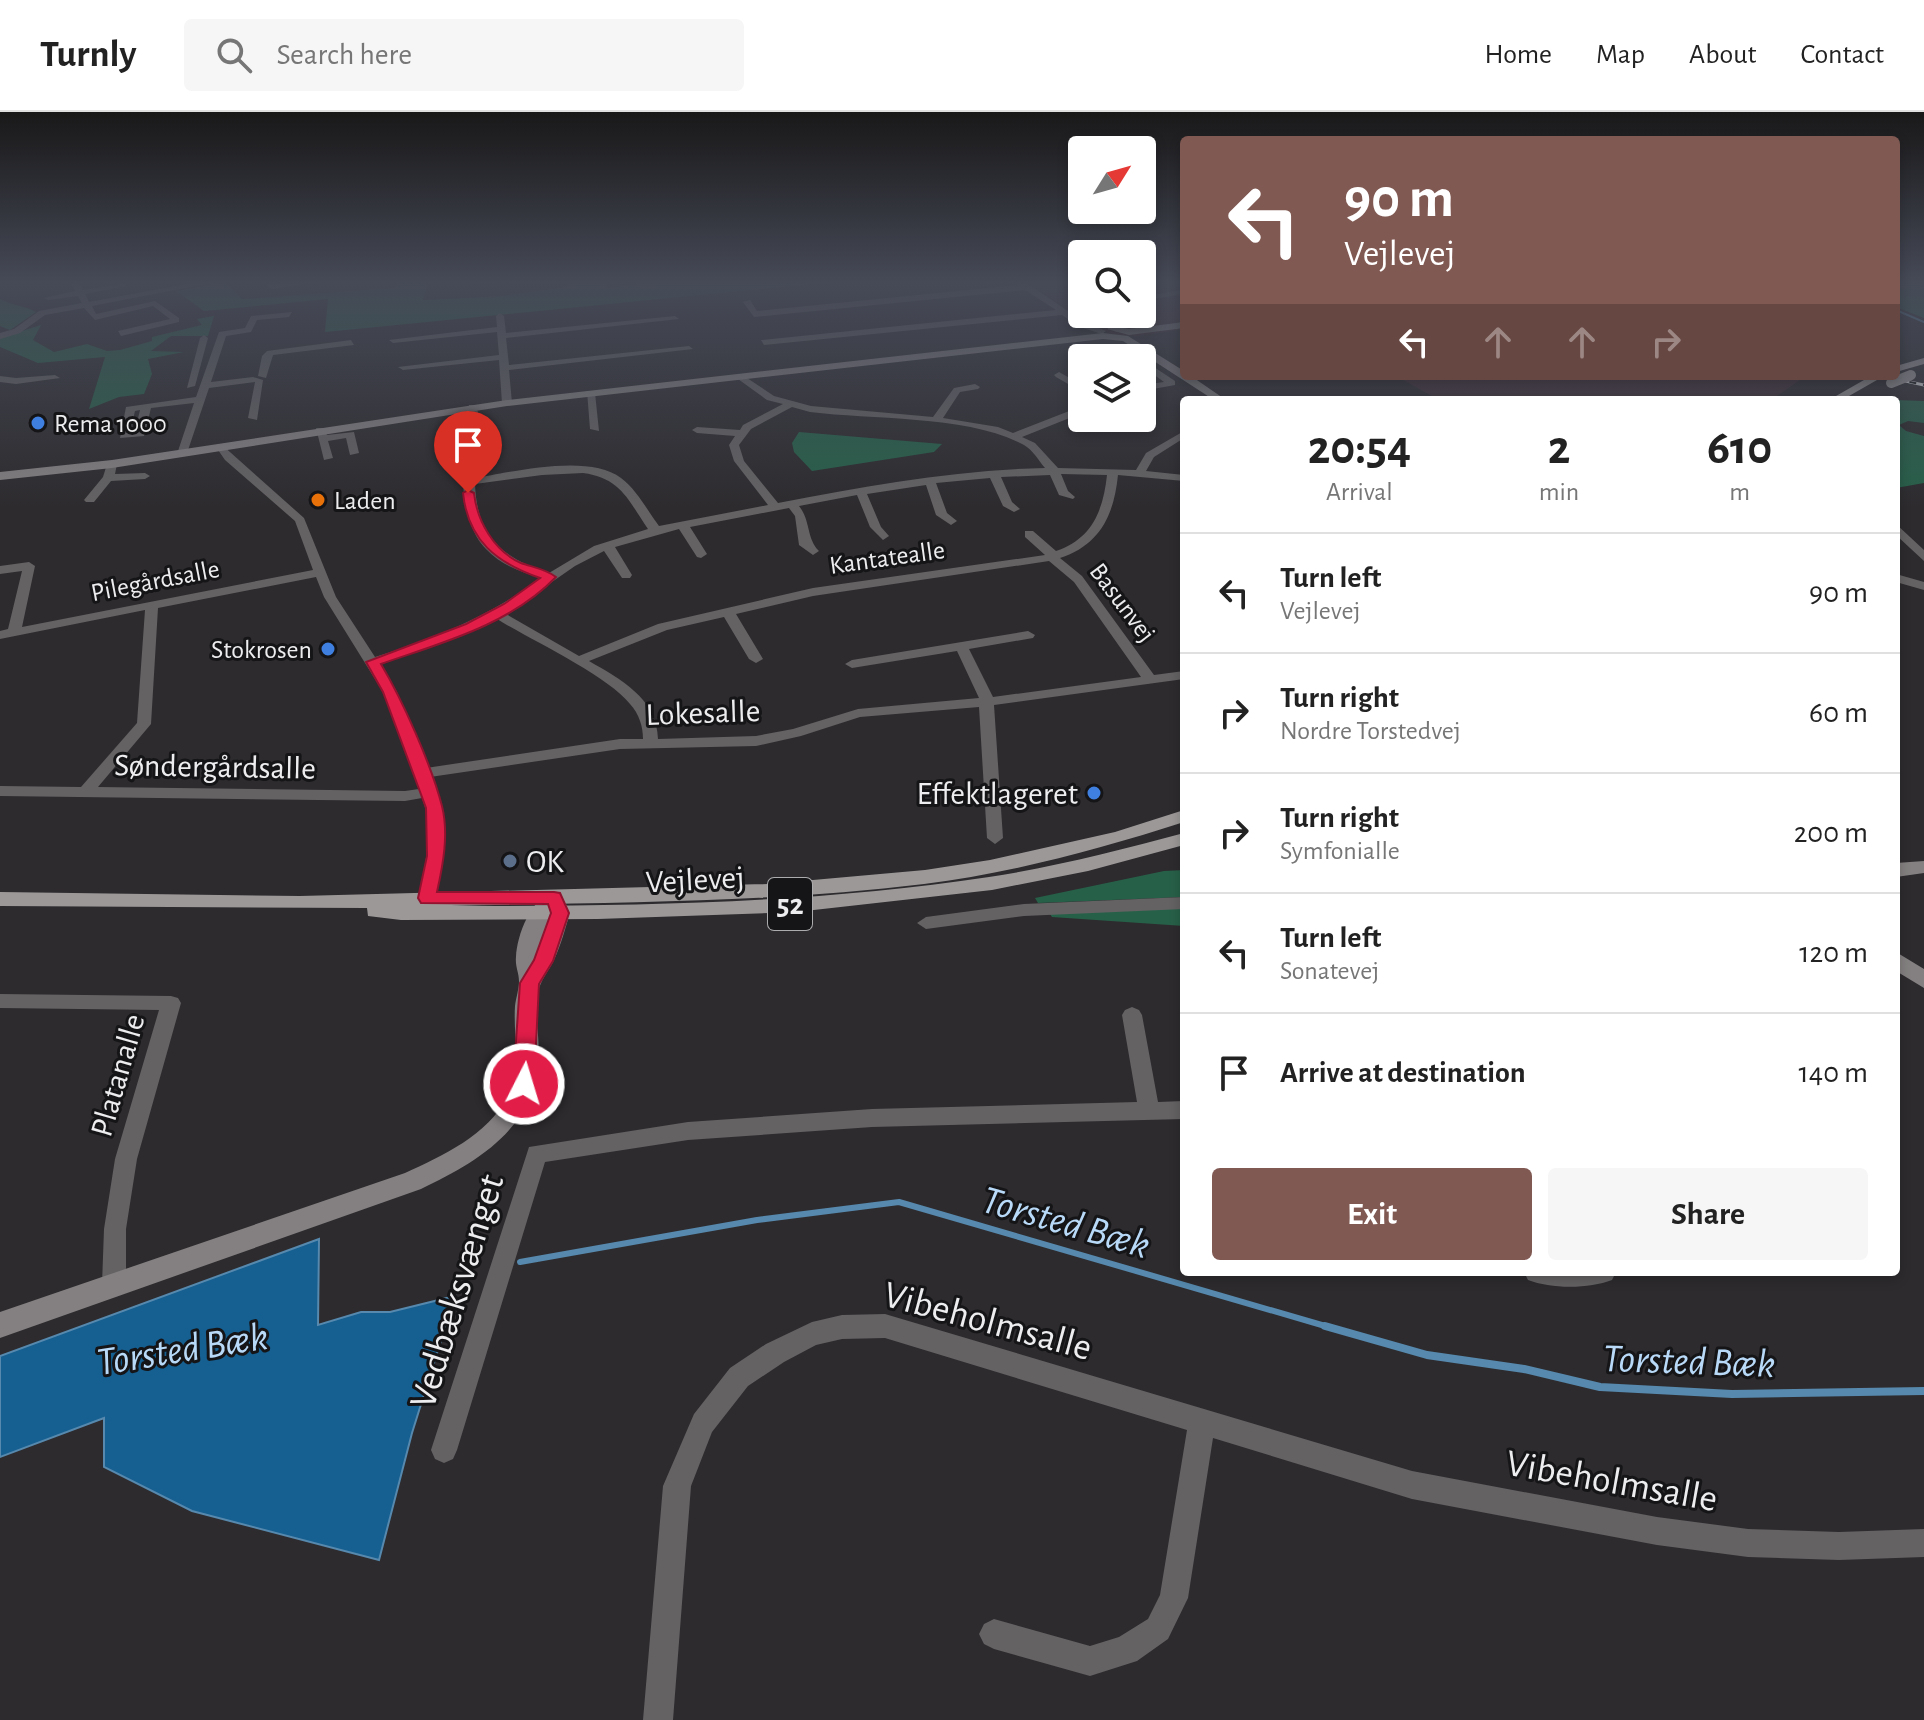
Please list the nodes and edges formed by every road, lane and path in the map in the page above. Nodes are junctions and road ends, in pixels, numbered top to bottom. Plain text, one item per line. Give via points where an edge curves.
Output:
1 (199, 357) edge
2 (214, 357) edge
3 (267, 357) edge
4 (504, 357) edge
5 (575, 357) edge
6 (909, 357) edge
7 (1154, 357) edge
8 (1924, 361) edge
9 (504, 362) junction
10 (403, 367) dead end
11 (1900, 368) edge
12 (1924, 371) edge
13 (1156, 372) edge
14 (1180, 373) edge
15 (1059, 375) dead end
16 (741, 377) junction
17 (55, 378) dead end
18 (0, 379) edge
19 (1900, 379) edge
20 (259, 380) junction
21 (1068, 380) edge
22 (1190, 380) edge
23 (1870, 380) edge
24 (1898, 380) edge
25 (206, 381) junction
26 (1156, 386) edge
27 (975, 387) dead end
28 (590, 393) junction
29 (1215, 396) edge
30 (1841, 396) edge
31 (1867, 396) edge
32 (200, 399) junction
33 (507, 403) junction
34 (791, 404) junction
35 (472, 407) junction
36 (145, 412) junction
37 (1068, 415) edge
38 (253, 418) dead end
39 (937, 419) junction
40 (595, 429) dead end
41 (697, 430) dead end
42 (740, 433) junction
43 (321, 434) junction
44 (1180, 436) edge
45 (1012, 437) junction
46 (221, 447) junction
47 (354, 453) dead end
48 (182, 454) junction
49 (328, 458) dead end
50 (112, 464) junction
51 (1053, 470) junction
52 (993, 472) junction
53 (1113, 472) junction
54 (1139, 473) junction
55 (0, 476) edge
56 (145, 476) dead end
57 (108, 478) junction
58 (1180, 478) edge
59 (929, 479) junction
60 (469, 482) junction
61 (859, 491) junction
62 (1069, 497) dead end
63 (90, 500) dead end
64 (792, 504) junction
65 (775, 507) junction
66 (1014, 509) dead end
67 (951, 521) dead end
68 (683, 525) junction
69 (656, 531) junction
70 (1900, 532) edge
71 (1029, 534) dead end
72 (883, 536) dead end
73 (605, 546) junction
74 (813, 551) dead end
75 (701, 554) dead end
76 (1053, 557) junction
77 (1924, 557) edge
78 (0, 570) edge
79 (320, 572) junction
80 (626, 575) dead end
81 (549, 577) junction
82 (1900, 579) edge
83 (1924, 586) edge
84 (152, 606) junction
85 (728, 612) junction
86 (497, 614) junction
87 (7, 634) edge
88 (1028, 635) dead end
89 (961, 646) junction
90 (756, 659) dead end
91 (578, 661) junction
92 (373, 662) junction
93 (852, 664) dead end
94 (1180, 676) edge
95 (1151, 680) junction
96 (986, 702) junction
97 (650, 743) junction
98 (422, 773) junction
99 (0, 791) edge
100 (85, 792) junction
101 (429, 792) junction
102 (1180, 821) edge
103 (995, 838) dead end
104 (1180, 840) edge
105 (1924, 867) edge
106 (1900, 870) edge
107 (427, 898) junction
108 (0, 899) edge
109 (300, 903) junction
110 (1180, 903) edge
111 (557, 905) junction
112 (537, 913) junction
113 (926, 923) dead end
114 (1900, 963) edge
115 (1924, 980) edge
116 (530, 983) junction
117 (0, 1001) edge
118 (1132, 1015) dead end
119 (1180, 1110) edge
120 (1149, 1111) junction
121 (114, 1285) junction
122 (0, 1325) edge
123 (1202, 1421) junction
124 (444, 1450) dead end
125 (1924, 1543) edge
126 (994, 1634) dead end
127 (658, 1720) edge

1 - 25 street via 191,382
2 - 25 street
3 - 20 street
4 - 9 street
5 - 9 street
6 - 16 street
7 - 14 street
8 - 11 main road
9 - 10 street
9 - 33 street
12 - 19 main road, bridge
13 - 26 street via 1172,383
15 - 21 street
16 - 28 street
16 - 34 street via 765,395
17 - 18 street
20 - 25 street
20 - 38 street
22 - 29 street
23 - 30 main road
24 - 31 main road, bridge
25 - 32 street
27 - 39 street via 957,390
28 - 33 street
28 - 40 street
32 - 36 street
32 - 48 street
33 - 35 street
34 - 39 street via 836,414
34 - 42 street
35 - 43 street
35 - 60 street
36 - 36 street via 127,420 124,437 140,434
37 - 45 street
39 - 45 street
41 - 42 street
42 - 65 street via 735,455
43 - 46 street
43 - 47 street via 350,434
43 - 49 street
44 - 54 street via 1150,455
45 - 51 street via 1039,453
46 - 48 street
46 - 79 street via 300,520
48 - 50 street
50 - 55 street
50 - 57 street
51 - 52 street
51 - 53 street
51 - 62 street
52 - 59 street
52 - 66 street
53 - 54 street
53 - 76 street, Kantatealle via 1111,498 1099,530
54 - 58 street
56 - 57 street
57 - 63 street
59 - 61 street
59 - 67 street via 942,515
60 - 69 street via 569,470 601,472 619,482
60 - 81 street via 471,516 491,546 513,564
61 - 64 street
61 - 72 street via 869,502 875,530
64 - 65 street
64 - 74 street via 801,516 805,545
65 - 68 street
68 - 69 street
68 - 75 street
69 - 73 street
70 - 77 street
71 - 76 street
73 - 80 street
73 - 81 street
76 - 85 street, Kantatealle via 833,588
76 - 95 street, Basunvej via 1083,585
78 - 87 street via 29,566
79 - 84 street, Pilegårdsalle
79 - 92 street via 330,597
81 - 86 street
82 - 83 street
84 - 87 street, Pilegårdsalle
84 - 100 street via 144,724
85 - 90 street
85 - 91 street, Kantatealle via 641,634
86 - 91 street
86 - 92 street
88 - 89 street
89 - 93 street
89 - 96 street
91 - 97 street via 632,696 647,716
92 - 98 street
94 - 95 street, Lokesalle
95 - 96 street, Lokesalle
96 - 97 street, Lokesalle via 858,713 756,741
96 - 103 street
97 - 98 street, Lokesalle
98 - 101 street
99 - 100 street, Søndergårdsalle
100 - 101 street, Søndergårdsalle
101 - 107 street via 437,829
102 - 111 main road, Vejlevej / 52 via 925,877
104 - 111 main road, Vejlevej / 52 via 1067,871 969,889 669,912
105 - 106 street
107 - 109 main road, Vejlevej / 52
107 - 111 main road, Vejlevej / 52
108 - 109 main road, Vejlevej / 52
109 - 112 main road, Vejlevej / 52 via 401,913
110 - 113 street via 1024,910
111 - 112 main road, Vejlevej / 52
111 - 116 street via 543,961
112 - 116 street via 524,966
114 - 115 street
116 - 121 street via 527,1066 516,1103 466,1155 412,1181
117 - 121 street, Platanalle via 171,1003 126,1159 115,1229
118 - 120 street
119 - 120 street
120 - 124 street, Vedbæksvænget via 843,1120 688,1131 537,1154
121 - 122 street
123 - 125 street, Vibeholmsalle via 1412,1485 1657,1531 1748,1543
123 - 126 street via 1174,1598 1158,1629 1126,1650 1090,1661
123 - 127 street, Vibeholmsalle via 885,1326 812,1334 775,1353 739,1377 703,1423 677,1486

